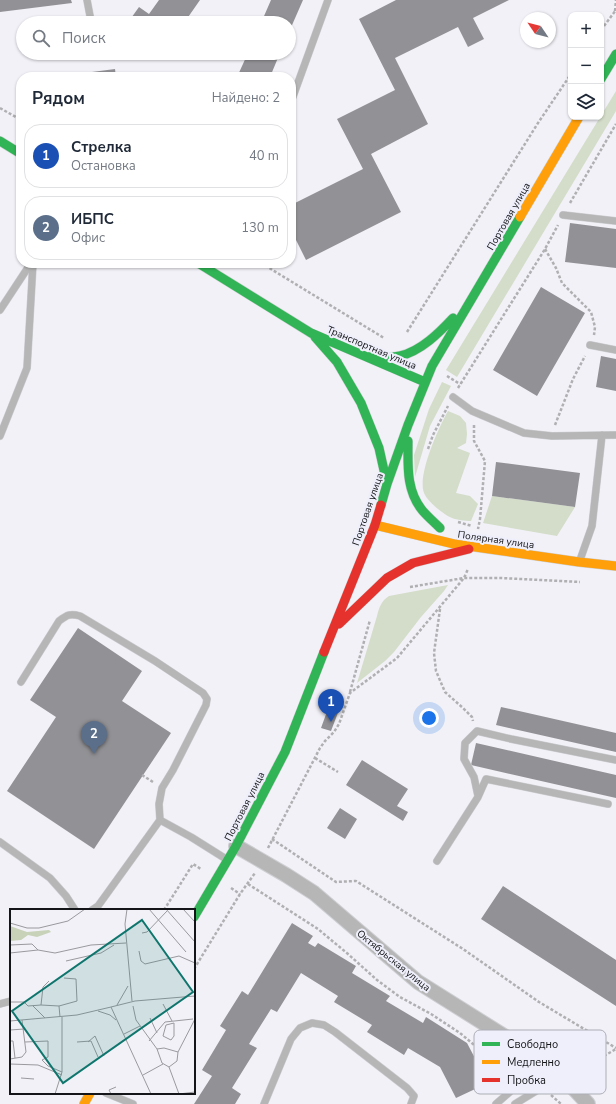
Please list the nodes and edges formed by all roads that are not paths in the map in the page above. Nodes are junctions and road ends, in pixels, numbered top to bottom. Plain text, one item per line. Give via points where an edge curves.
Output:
1 (87, 0) edge
2 (328, 0) edge
3 (90, 16) edge
4 (616, 54) edge
5 (604, 74) edge
6 (296, 88) edge
7 (577, 120) edge
8 (0, 141) edge
9 (16, 151) edge
10 (563, 215) road end
11 (616, 221) edge
12 (29, 268) edge
13 (32, 268) edge
14 (206, 268) edge
15 (473, 296) junction
16 (0, 310) edge
17 (311, 333) junction
18 (590, 345) road end
19 (616, 350) edge
20 (356, 352) junction
21 (425, 382) junction
22 (453, 397) road end
23 (408, 425) junction
24 (602, 435) junction
25 (616, 435) edge
26 (0, 436) edge
27 (390, 487) junction
28 (410, 506) dead end
29 (375, 525) junction
30 (440, 528) junction
31 (475, 547) junction
32 (579, 562) junction
33 (616, 566) edge
34 (334, 629) junction
35 (21, 682) dead end
36 (616, 760) edge
37 (478, 796) junction
38 (608, 804) dead end
39 (160, 820) junction
40 (0, 842) edge
41 (236, 846) junction
42 (228, 860) junction
43 (437, 861) dead end
44 (74, 909) edge
45 (94, 909) edge
46 (195, 915) edge
47 (10, 1000) edge
48 (0, 1004) edge
49 (494, 1030) edge
50 (89, 1094) edge
51 (108, 1094) edge
52 (507, 1094) edge
53 (531, 1094) edge
54 (579, 1094) edge
55 (84, 1104) edge
56 (133, 1104) edge
57 (264, 1104) edge
58 (411, 1104) edge
59 (496, 1104) edge
60 (515, 1104) edge
61 (588, 1104) edge

1 - 3 lane
2 - 6 lane
4 - 5 main road
7 - 15 main road, Портовая улица
8 - 9 main road
10 - 11 lane
12 - 16 lane
13 - 26 lane via 27,368
14 - 17 main road, Транспортная улица
15 - 20 main road via 441,330 406,354 378,356
15 - 21 main road, Портовая улица
17 - 20 main road, Транспортная улица
17 - 27 main road, Транспортная улица via 337,362 361,403 379,448
18 - 19 lane
20 - 21 main road, Транспортная улица
21 - 23 main road, Портовая улица
22 - 24 lane via 472,411 524,433 550,436
23 - 27 main road, Портовая улица
23 - 30 main road via 410,489 417,503
24 - 25 lane
24 - 32 lane via 592,526
27 - 29 main road, Портовая улица
28 - 30 main road
29 - 31 main road, Полярная улица
29 - 34 main road, Портовая улица
30 - 31 main road
31 - 32 main road, Полярная улица
31 - 34 main road via 413,563 387,578
32 - 33 main road, Полярная улица
34 - 41 main road, Портовая улица via 285,752
35 - 39 lane via 60,621 73,613 155,661 203,693 207,699 206,705 162,788
36 - 37 lane via 477,730 465,743 464,758 474,777
37 - 38 lane via 486,779
37 - 43 lane
39 - 42 lane
39 - 45 lane
40 - 44 lane via 50,878
41 - 42 main road, Портовая улица
41 - 49 street, Октябрьская улица via 314,893 418,982
42 - 46 main road, Портовая улица
47 - 48 lane
50 - 55 main road
51 - 56 lane
52 - 59 lane
53 - 60 lane
54 - 61 street, Октябрьская улица
57 - 58 lane via 291,1039 300,1028 312,1023 324,1025 335,1032 407,1088 414,1096

